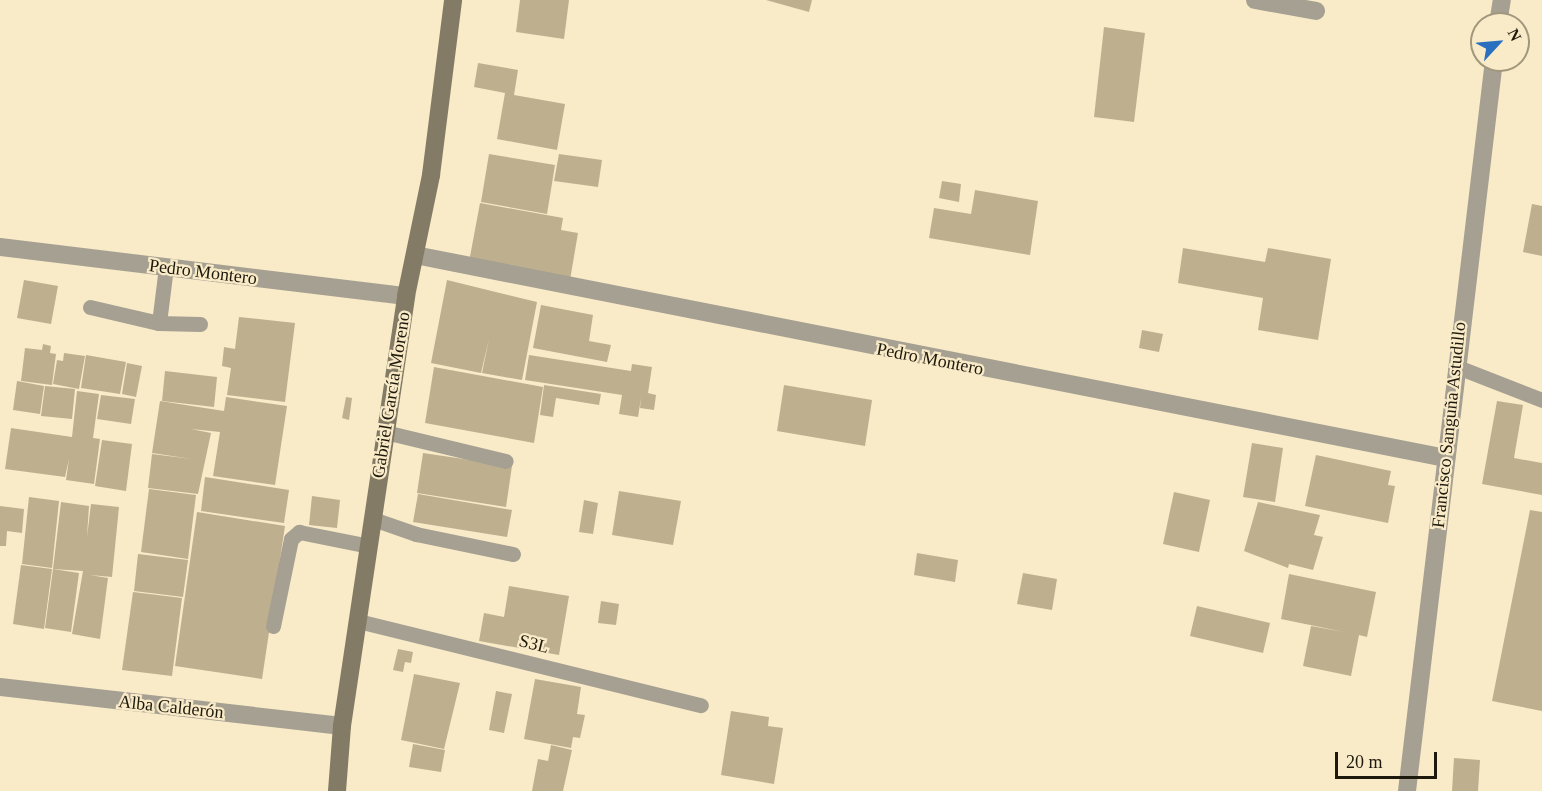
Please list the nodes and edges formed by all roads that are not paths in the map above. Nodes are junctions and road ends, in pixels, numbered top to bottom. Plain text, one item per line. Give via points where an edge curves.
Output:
1 (453, 0) edge
2 (1255, 0) edge
3 (1316, 11) dead end
4 (1492, 72) edge
5 (0, 247) edge
6 (415, 255) junction
7 (166, 267) junction
8 (406, 296) junction
9 (90, 307) dead end
10 (159, 323) junction
11 (200, 324) dead end
12 (1455, 366) junction
13 (1542, 400) edge
14 (386, 432) junction
15 (1446, 458) junction
16 (506, 461) dead end
17 (373, 519) junction
18 (369, 546) junction
19 (513, 554) dead end
20 (358, 621) junction
21 (273, 626) dead end
22 (0, 687) edge
23 (701, 705) dead end
24 (342, 726) junction
25 (337, 791) edge
26 (1407, 791) edge

1 - 6 street, Gabriel García Moreno via 431,176
2 - 3 street
4 - 12 street, Francisco Sanguña Astudillo
5 - 7 street, Pedro Montero
6 - 8 street, Gabriel García Moreno
6 - 15 street, Pedro Montero
7 - 8 street, Pedro Montero
7 - 10 lane
8 - 14 street, Gabriel García Moreno
9 - 10 lane
10 - 11 lane
12 - 13 lane
12 - 15 street, Francisco Sanguña Astudillo
14 - 16 lane
14 - 17 street, Gabriel García Moreno
15 - 26 street, Francisco Sanguña Astudillo
17 - 18 street, Gabriel García Moreno
17 - 19 lane via 416,534
18 - 20 street, Gabriel García Moreno
18 - 21 lane via 299,532 291,539
20 - 23 lane, S3L
20 - 24 street, Gabriel García Moreno
22 - 24 street, Alba Calderón
24 - 25 street, Gabriel García Moreno

